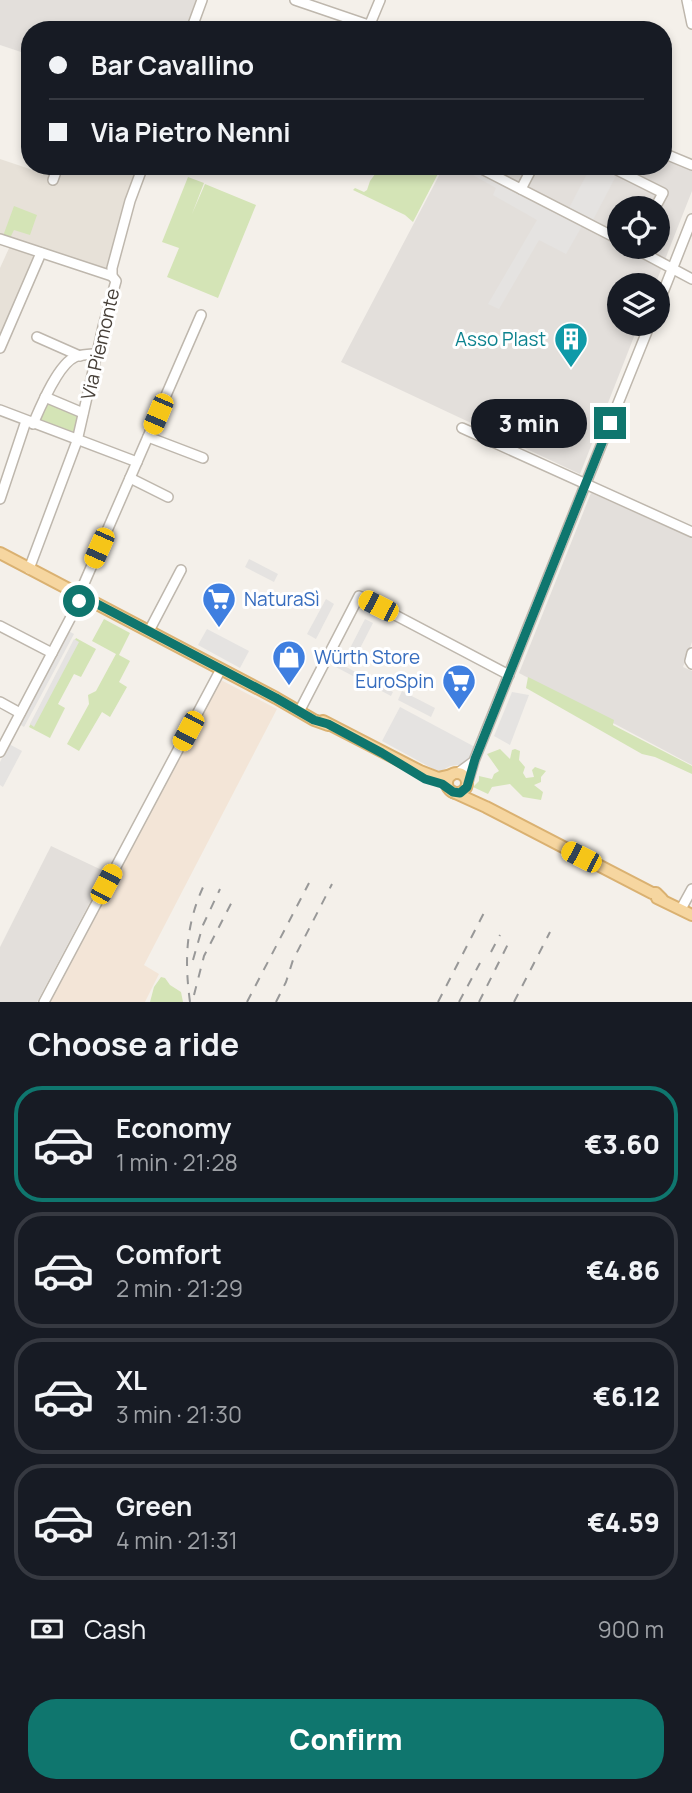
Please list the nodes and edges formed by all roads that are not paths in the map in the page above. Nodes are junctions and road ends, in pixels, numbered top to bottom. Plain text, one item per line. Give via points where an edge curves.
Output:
1 (202, 0) edge
2 (295, 0) edge
3 (380, 0) edge
4 (687, 0) edge
5 (194, 21) edge
6 (361, 21) edge
7 (371, 21) edge
8 (692, 24) edge
9 (672, 157) edge
10 (692, 165) edge
11 (55, 175) edge
12 (140, 175) edge
13 (493, 175) edge
14 (528, 175) edge
15 (627, 175) edge
16 (53, 180) dead end
17 (521, 190) junction
18 (661, 196) edge
19 (692, 219) edge
20 (607, 233) edge
21 (0, 239) edge
22 (41, 253) junction
23 (657, 259) edge
24 (673, 268) junction
25 (670, 275) edge
26 (111, 276) junction
27 (692, 279) edge
28 (201, 315) dead end
29 (645, 336) edge
30 (37, 337) dead end
31 (0, 348) edge
32 (97, 353) junction
33 (80, 356) junction
34 (45, 397) junction
35 (0, 410) edge
36 (83, 413) junction
37 (30, 422) junction
38 (462, 428) dead end
39 (148, 437) junction
40 (77, 441) junction
41 (203, 458) dead end
42 (137, 462) junction
43 (130, 478) junction
44 (586, 484) junction
45 (168, 497) dead end
46 (0, 499) edge
47 (692, 532) edge
48 (0, 554) edge
49 (29, 569) junction
50 (181, 570) dead end
51 (80, 595) junction
52 (0, 626) edge
53 (149, 631) junction
54 (52, 653) junction
55 (692, 653) edge
56 (692, 664) edge
57 (221, 669) junction
58 (509, 675) junction
59 (276, 698) junction
60 (0, 702) edge
61 (301, 708) junction
62 (20, 713) junction
63 (328, 724) junction
64 (0, 752) edge
65 (395, 760) junction
66 (474, 761) junction
67 (455, 774) junction
68 (467, 786) junction
69 (451, 791) junction
70 (486, 807) junction
71 (692, 889) edge
72 (687, 908) edge
73 (44, 1002) edge

1 - 5 street
2 - 6 street
3 - 7 street
4 - 8 street
9 - 10 street
11 - 16 street
12 - 26 street
13 - 17 street
14 - 17 street
15 - 18 street
17 - 20 street
19 - 24 street
21 - 22 street
22 - 26 street
22 - 31 street
23 - 24 street
24 - 25 street
24 - 27 street
26 - 32 street, Via Piemonte via 116,281
28 - 39 street
29 - 44 street
30 - 33 street
32 - 33 street
32 - 36 street, Via Piemonte
33 - 34 street via 69,362
34 - 36 street
34 - 37 street
35 - 37 street
36 - 40 street, Via Piemonte
37 - 40 street
37 - 46 street
38 - 44 street
39 - 41 street
39 - 42 street
40 - 42 street
40 - 49 street
42 - 43 street
43 - 45 street
43 - 51 street
44 - 47 street
44 - 58 street
48 - 49 main road
49 - 51 main road
50 - 53 street
51 - 53 main road
51 - 54 street
52 - 54 street
53 - 57 main road
54 - 62 street
55 - 56 street
57 - 59 main road
57 - 73 street
58 - 61 street via 359,596
58 - 66 street
59 - 61 main road
59 - 63 main road
60 - 62 street
61 - 63 main road
62 - 64 street
63 - 65 main road
65 - 67 main road via 434,777
65 - 69 main road
66 - 67 street
66 - 68 street
67 - 68 main road via 466,778
67 - 69 main road via 447,781
68 - 69 main road via 463,792
68 - 70 main road
69 - 70 main road
70 - 72 main road
71 - 72 street

